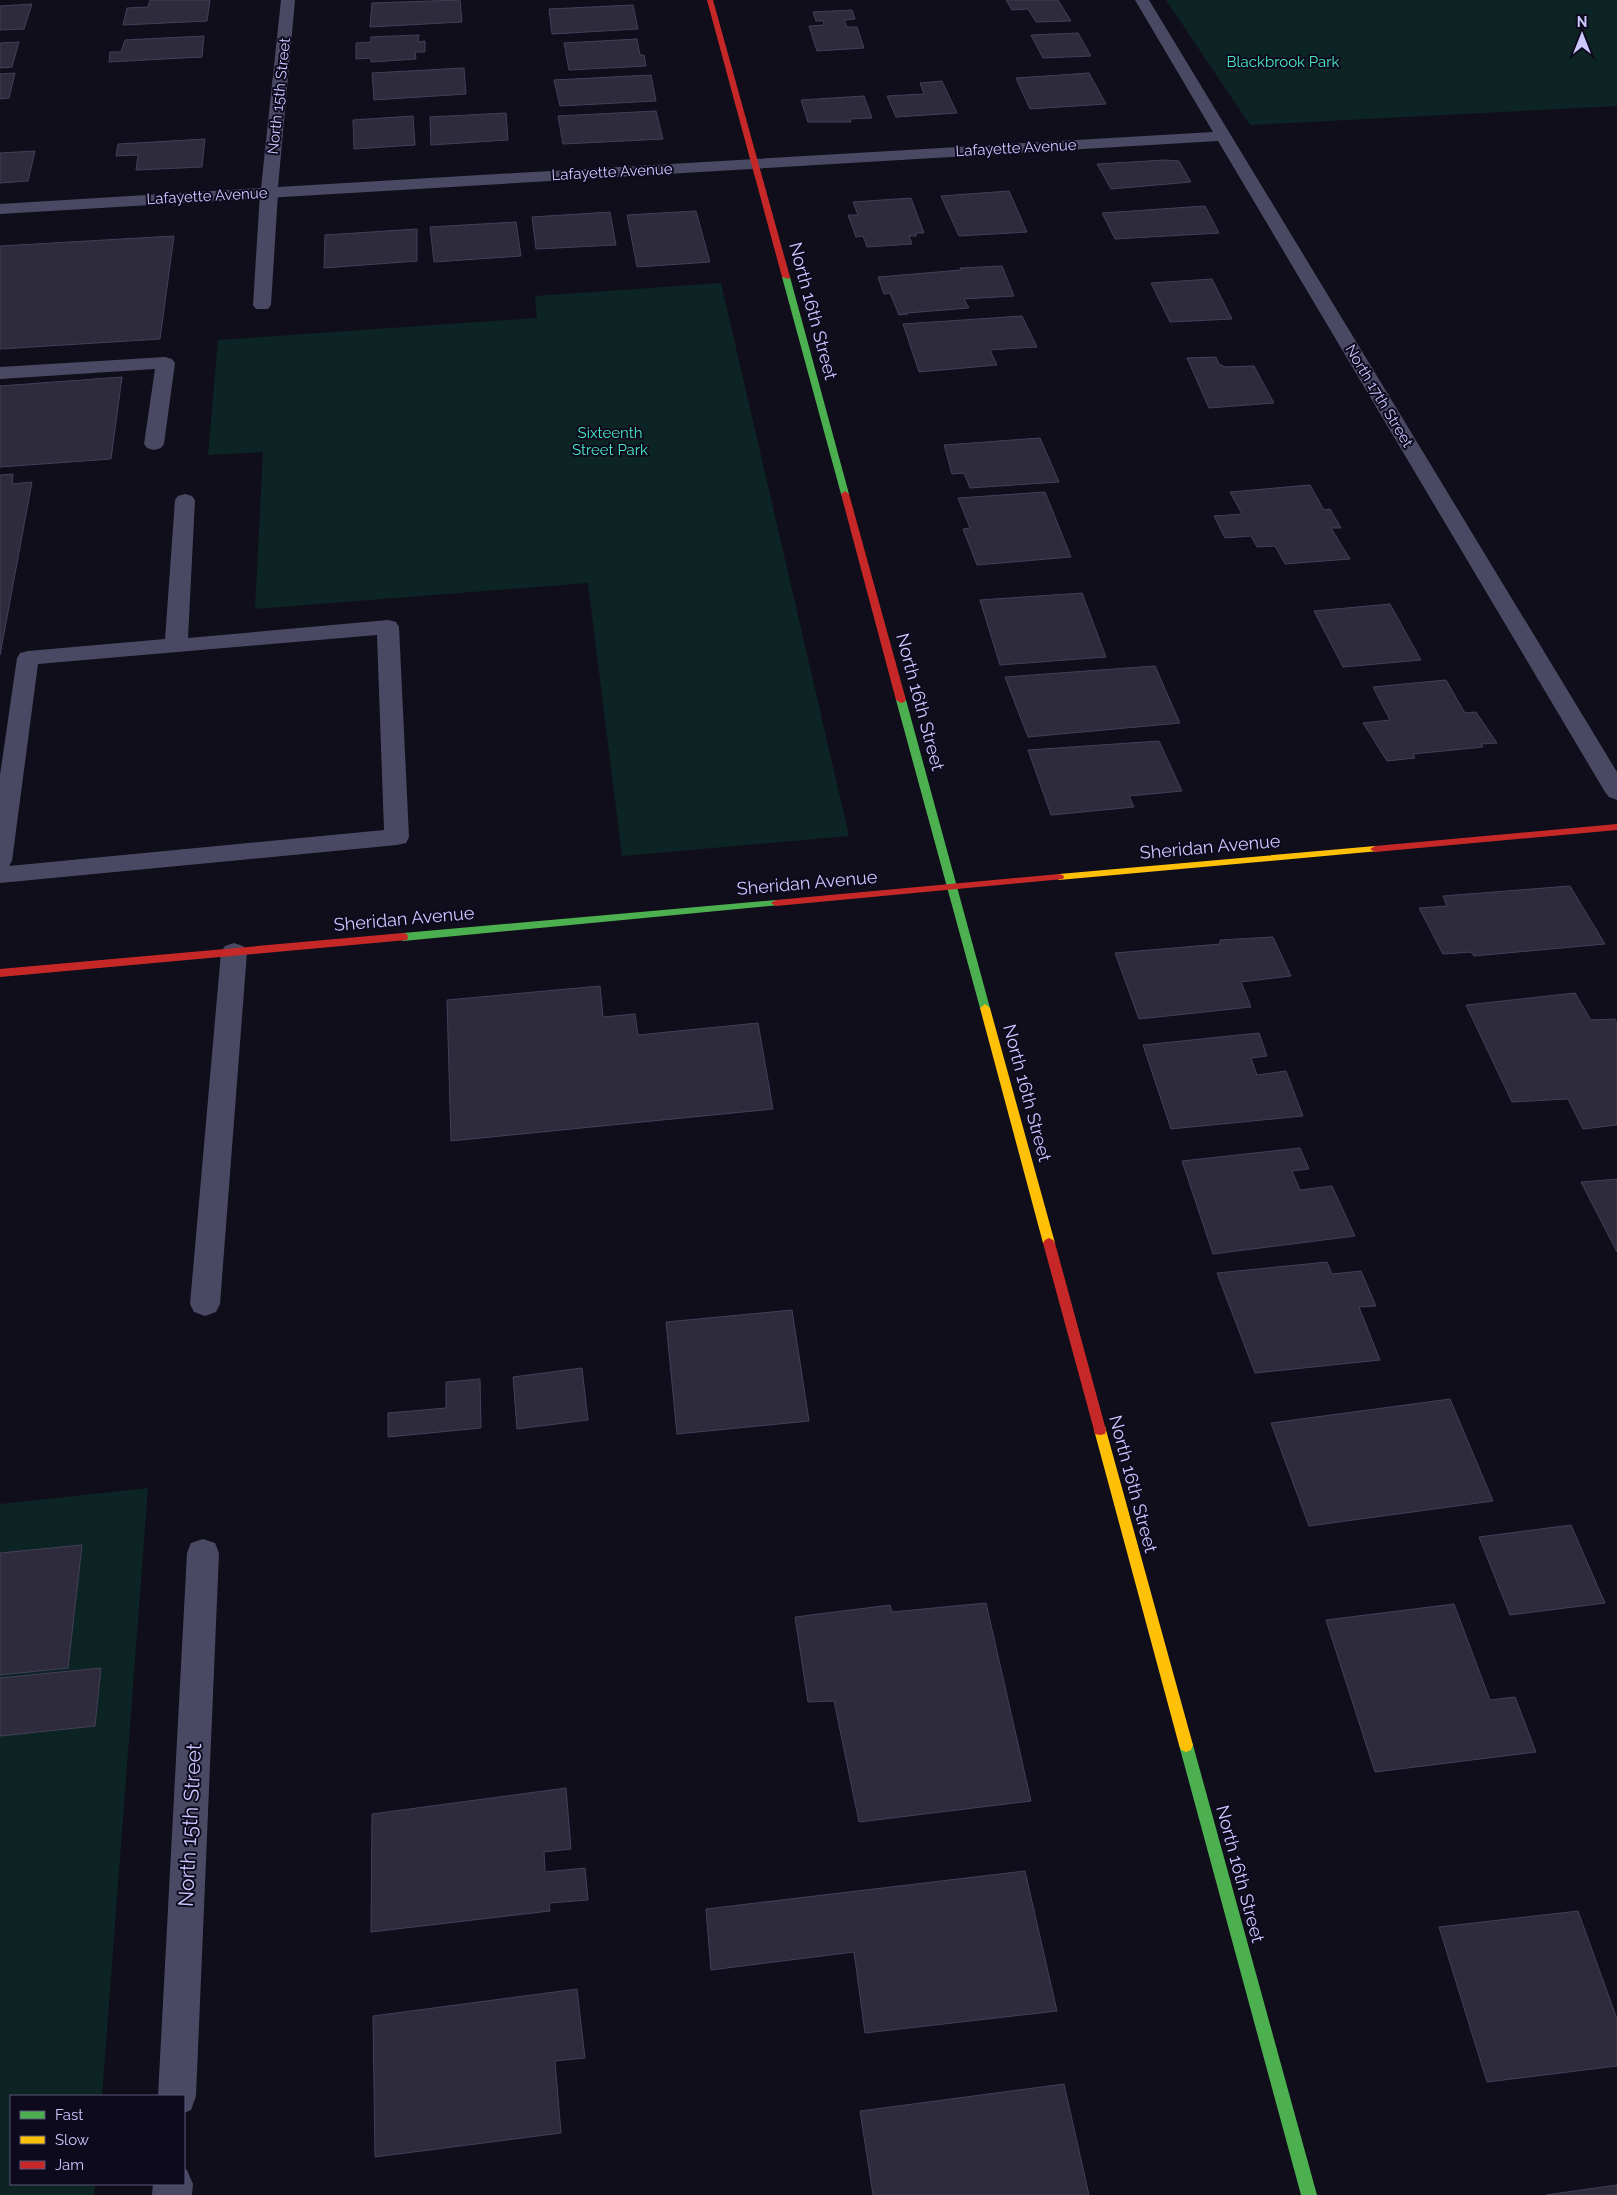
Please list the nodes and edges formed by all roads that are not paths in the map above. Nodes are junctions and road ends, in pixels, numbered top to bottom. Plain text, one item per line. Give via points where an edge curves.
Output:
1 (288, 0) edge
2 (710, 0) edge
3 (1142, 0) edge
4 (1223, 136) junction
5 (755, 164) junction
6 (269, 193) junction
7 (0, 209) edge
8 (262, 305) dead end
9 (0, 373) edge
10 (154, 444) dead end
11 (185, 500) dead end
12 (176, 645) junction
13 (8, 757) edge
14 (1617, 792) edge
15 (1617, 827) edge
16 (0, 861) edge
17 (0, 875) edge
18 (952, 887) junction
19 (234, 952) junction
20 (0, 973) edge
21 (205, 1304) dead end
22 (202, 1553) dead end
23 (177, 2095) edge
24 (1309, 2195) edge

1 - 6 street, North 15th Street
2 - 5 street, North 16th Street
3 - 4 street, North 17th Street
4 - 5 street, Lafayette Avenue
4 - 14 street, North 17th Street
5 - 6 street, Lafayette Avenue
5 - 18 street, North 16th Street
6 - 7 street, Lafayette Avenue
6 - 8 street, North 15th Street
9 - 10 street via 165,363
11 - 12 street
12 - 13 street via 28,658
12 - 17 street via 388,627 397,837
13 - 16 street
15 - 18 street, Sheridan Avenue
18 - 19 street, Sheridan Avenue
18 - 24 street, North 16th Street
19 - 20 street, Sheridan Avenue
19 - 21 street
22 - 23 street, North 15th Street

